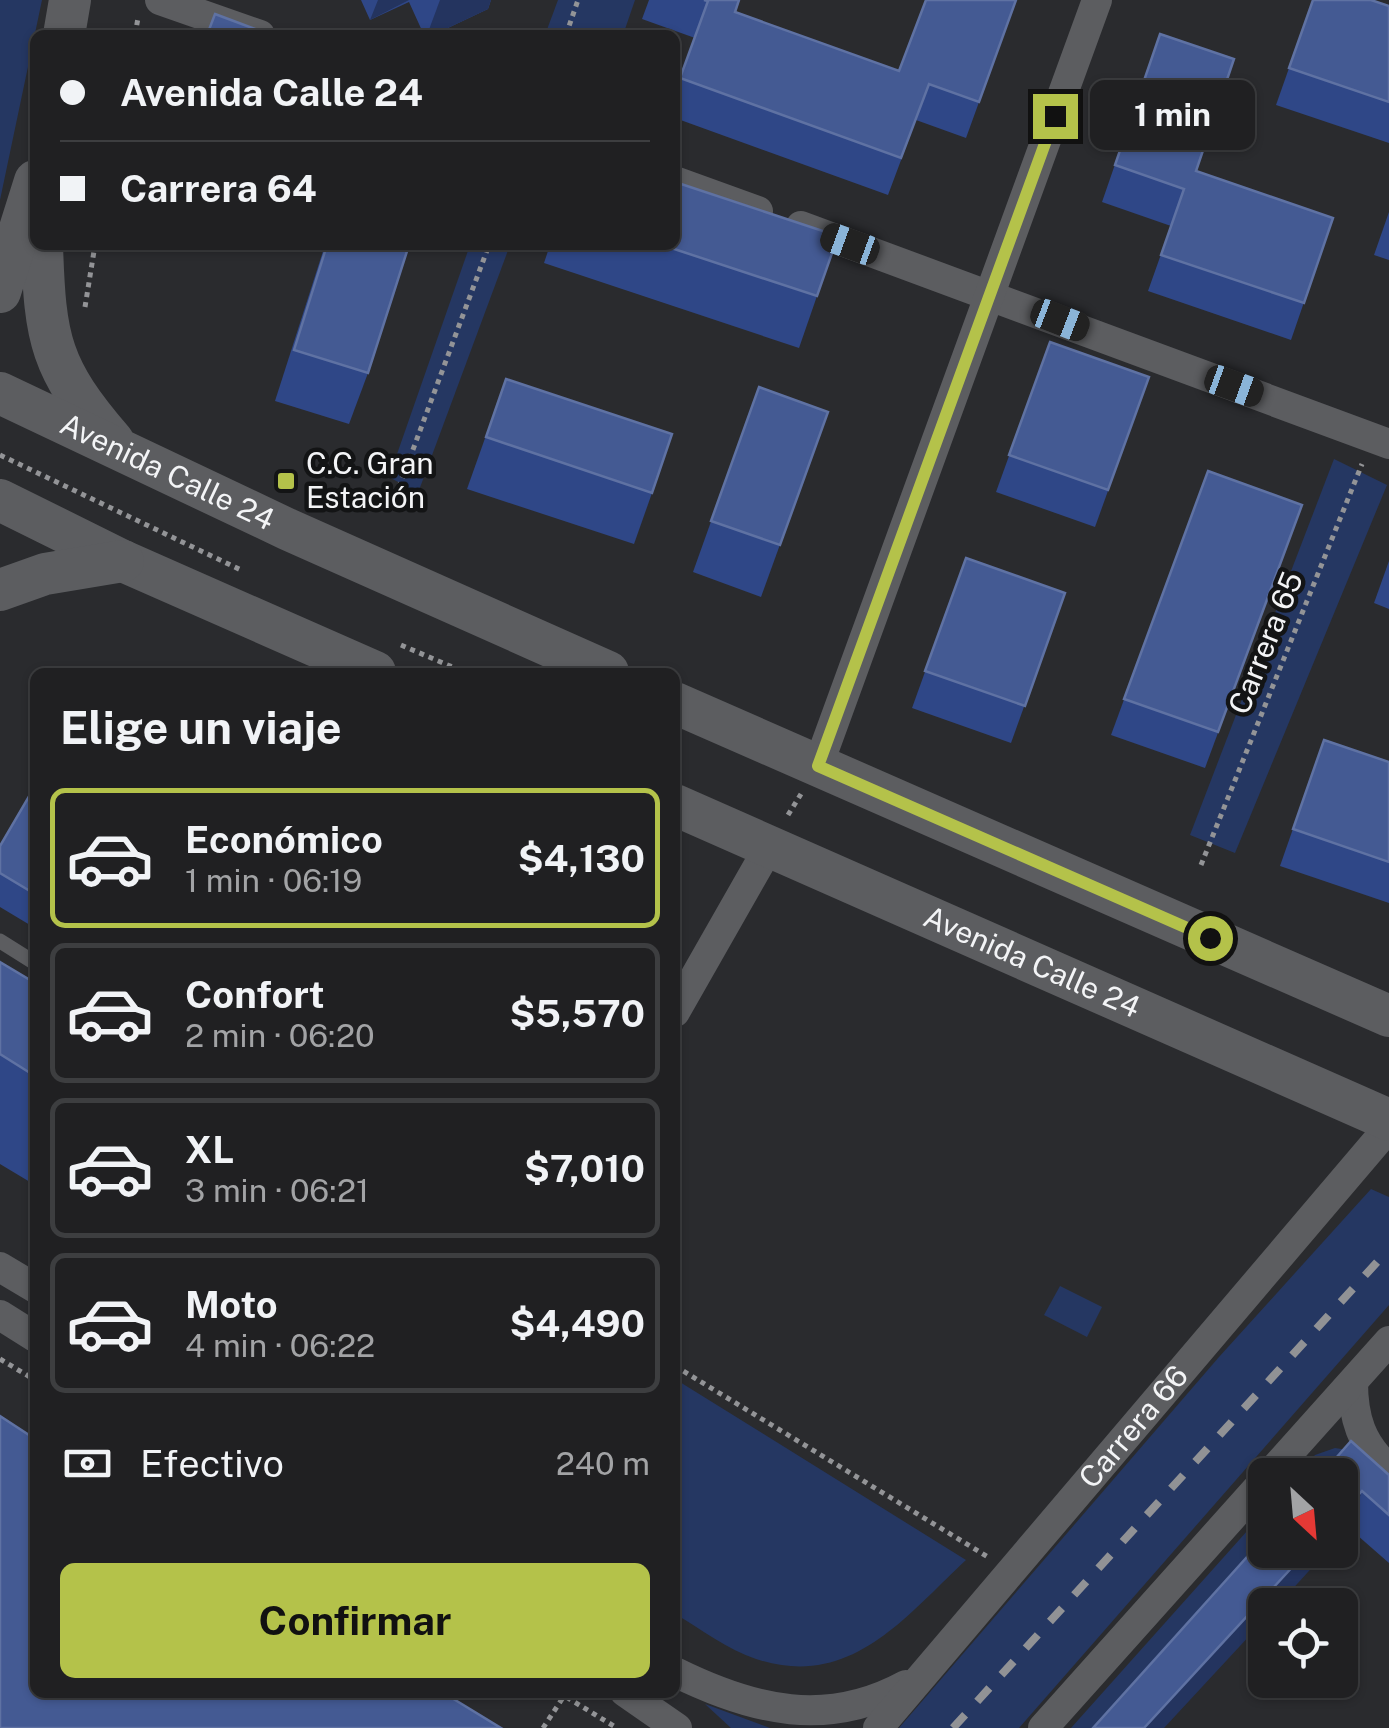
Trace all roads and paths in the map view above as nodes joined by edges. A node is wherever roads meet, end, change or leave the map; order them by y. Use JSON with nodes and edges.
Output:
{"nodes":[{"id":1,"x":70,"y":0,"type":"edge"},
{"id":2,"x":160,"y":0,"type":"edge"},
{"id":3,"x":578,"y":0,"type":"edge"},
{"id":4,"x":1097,"y":0,"type":"edge"},
{"id":5,"x":65,"y":30,"type":"edge"},
{"id":6,"x":246,"y":30,"type":"edge"},
{"id":7,"x":568,"y":30,"type":"edge"},
{"id":8,"x":680,"y":183,"type":"edge"},
{"id":9,"x":30,"y":197,"type":"edge"},
{"id":10,"x":42,"y":250,"type":"edge"},
{"id":11,"x":94,"y":250,"type":"edge"},
{"id":12,"x":488,"y":250,"type":"edge"},
{"id":13,"x":0,"y":292,"type":"edge"},
{"id":14,"x":990,"y":294,"type":"junction"},
{"id":15,"x":84,"y":311,"type":"dead end"},
{"id":16,"x":0,"y":393,"type":"edge"},
{"id":17,"x":1381,"y":441,"type":"edge"},
{"id":18,"x":120,"y":449,"type":"junction"},
{"id":19,"x":0,"y":455,"type":"edge"},
{"id":20,"x":0,"y":500,"type":"edge"},
{"id":21,"x":392,"y":506,"type":"dead end"},
{"id":22,"x":123,"y":561,"type":"junction"},
{"id":23,"x":251,"y":575,"type":"dead end"},
{"id":24,"x":0,"y":590,"type":"edge"},
{"id":25,"x":384,"y":657,"type":"edge"},
{"id":26,"x":443,"y":668,"type":"edge"},
{"id":27,"x":599,"y":668,"type":"edge"},
{"id":28,"x":680,"y":704,"type":"edge"},
{"id":29,"x":818,"y":766,"type":"junction"},
{"id":30,"x":680,"y":807,"type":"edge"},
{"id":31,"x":769,"y":847,"type":"junction"},
{"id":32,"x":1201,"y":865,"type":"dead end"},
{"id":33,"x":0,"y":941,"type":"edge"},
{"id":34,"x":30,"y":960,"type":"edge"},
{"id":35,"x":680,"y":1003,"type":"edge"},
{"id":36,"x":1389,"y":1016,"type":"edge"},
{"id":37,"x":1389,"y":1124,"type":"edge"},
{"id":38,"x":0,"y":1267,"type":"edge"},
{"id":39,"x":30,"y":1285,"type":"edge"},
{"id":40,"x":0,"y":1315,"type":"edge"},
{"id":41,"x":30,"y":1333,"type":"edge"},
{"id":42,"x":1389,"y":1340,"type":"edge"},
{"id":43,"x":0,"y":1359,"type":"edge"},
{"id":44,"x":680,"y":1369,"type":"edge"},
{"id":45,"x":30,"y":1377,"type":"edge"},
{"id":46,"x":1352,"y":1382,"type":"junction"},
{"id":47,"x":1284,"y":1458,"type":"edge"},
{"id":48,"x":1389,"y":1468,"type":"edge"},
{"id":49,"x":1248,"y":1498,"type":"edge"},
{"id":50,"x":1012,"y":1571,"type":"junction"},
{"id":51,"x":926,"y":1672,"type":"junction"},
{"id":52,"x":680,"y":1675,"type":"edge"},
{"id":53,"x":559,"y":1698,"type":"edge"},
{"id":54,"x":568,"y":1698,"type":"edge"},
{"id":55,"x":634,"y":1698,"type":"edge"},
{"id":56,"x":543,"y":1728,"type":"edge"},
{"id":57,"x":617,"y":1728,"type":"edge"},
{"id":58,"x":677,"y":1728,"type":"edge"},
{"id":59,"x":878,"y":1728,"type":"edge"},
{"id":60,"x":1043,"y":1728,"type":"edge"}],
"edges":[{"from":1,"to":5,"type":"main road"},
{"from":2,"to":6,"type":"street"},
{"from":3,"to":7,"type":"path"},
{"from":4,"to":14,"type":"street"},
{"from":8,"to":14,"type":"street"},
{"from":9,"to":13,"type":"main road"},
{"from":10,"to":18,"type":"main road"},
{"from":11,"to":15,"type":"path"},
{"from":12,"to":21,"type":"path"},
{"from":14,"to":17,"type":"street"},
{"from":14,"to":29,"type":"street"},
{"from":16,"to":18,"type":"main road","name":"Avenida Calle 24"},
{"from":17,"to":32,"type":"path","name":"Carrera 65"},
{"from":18,"to":27,"type":"main road","name":"Avenida Calle 24"},
{"from":19,"to":23,"type":"path"},
{"from":20,"to":22,"type":"main road"},
{"from":22,"to":24,"type":"main road"},
{"from":22,"to":25,"type":"main road"},
{"from":25,"to":26,"type":"path"},
{"from":28,"to":29,"type":"main road"},
{"from":29,"to":31,"type":"path"},
{"from":29,"to":36,"type":"main road"},
{"from":30,"to":31,"type":"main road","name":"Avenida Calle 24"},
{"from":31,"to":35,"type":"street"},
{"from":31,"to":37,"type":"main road","name":"Avenida Calle 24"},
{"from":33,"to":34,"type":"lane"},
{"from":37,"to":50,"type":"street","name":"Carrera 66"},
{"from":38,"to":39,"type":"street"},
{"from":40,"to":41,"type":"street"},
{"from":42,"to":46,"type":"street"},
{"from":43,"to":45,"type":"path"},
{"from":44,"to":50,"type":"path"},
{"from":46,"to":47,"type":"street"},
{"from":46,"to":48,"type":"street"},
{"from":49,"to":60,"type":"street"},
{"from":50,"to":51,"type":"street","name":"Carrera 66"},
{"from":51,"to":52,"type":"street"},
{"from":51,"to":59,"type":"street","name":"Carrera 66"},
{"from":53,"to":56,"type":"path"},
{"from":54,"to":57,"type":"path"},
{"from":55,"to":58,"type":"street"}]}
